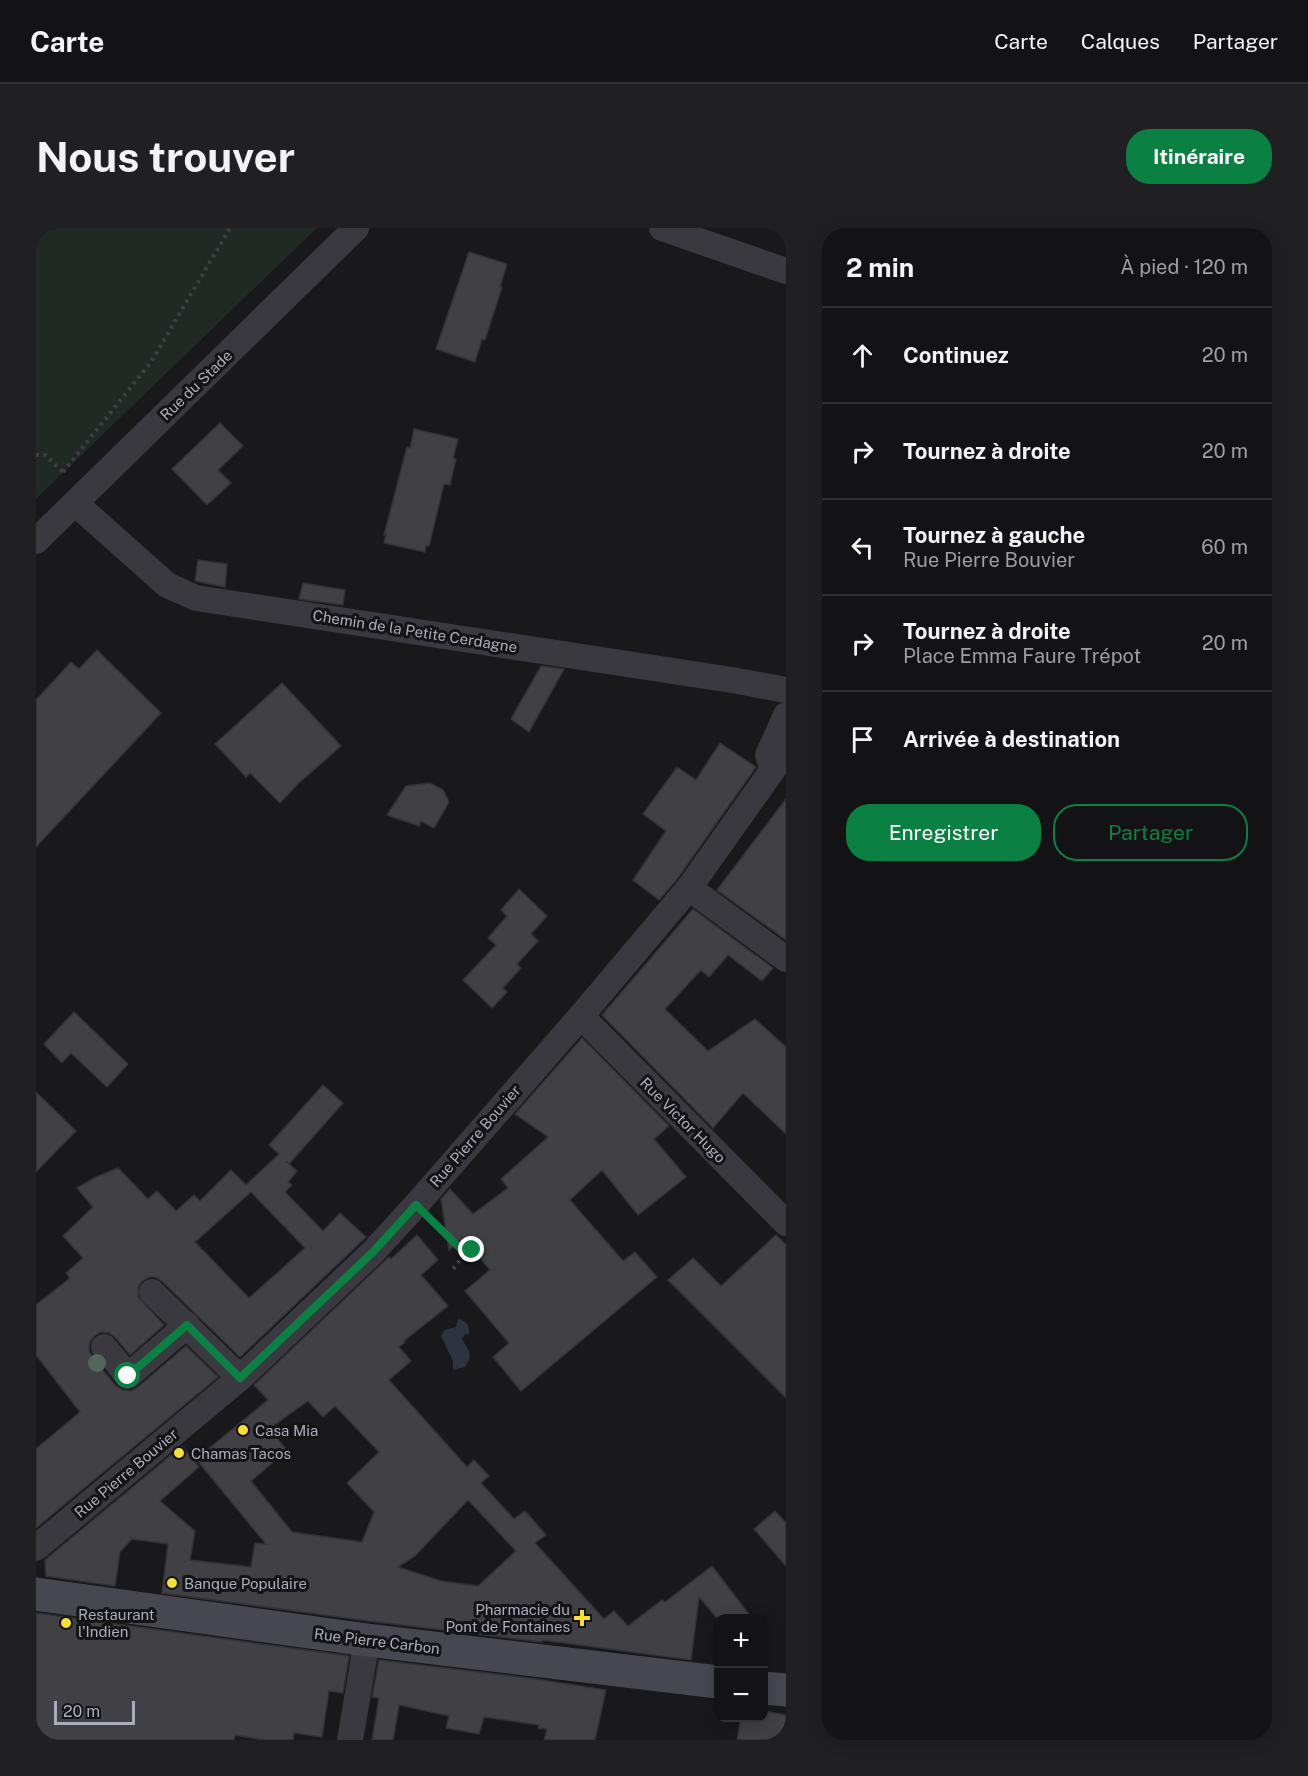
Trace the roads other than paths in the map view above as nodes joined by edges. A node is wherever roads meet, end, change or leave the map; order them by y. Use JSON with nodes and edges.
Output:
{"nodes":[{"id":1,"x":356,"y":228,"type":"edge"},
{"id":2,"x":662,"y":228,"type":"edge"},
{"id":3,"x":786,"y":271,"type":"edge"},
{"id":4,"x":75,"y":503,"type":"junction"},
{"id":5,"x":36,"y":541,"type":"edge"},
{"id":6,"x":786,"y":690,"type":"edge"},
{"id":7,"x":786,"y":715,"type":"edge"},
{"id":8,"x":779,"y":760,"type":"edge"},
{"id":9,"x":689,"y":888,"type":"junction"},
{"id":10,"x":786,"y":959,"type":"edge"},
{"id":11,"x":581,"y":1016,"type":"junction"},
{"id":12,"x":786,"y":1223,"type":"edge"},
{"id":13,"x":152,"y":1292,"type":"dead end"},
{"id":14,"x":187,"y":1325,"type":"junction"},
{"id":15,"x":104,"y":1347,"type":"dead end"},
{"id":16,"x":240,"y":1378,"type":"junction"},
{"id":17,"x":36,"y":1548,"type":"edge"},
{"id":18,"x":36,"y":1594,"type":"edge"},
{"id":19,"x":367,"y":1640,"type":"junction"},
{"id":20,"x":714,"y":1682,"type":"edge"},
{"id":21,"x":768,"y":1688,"type":"edge"},
{"id":22,"x":786,"y":1690,"type":"edge"},
{"id":23,"x":351,"y":1740,"type":"edge"}],
"edges":[{"from":1,"to":4,"type":"street","name":"Rue du Stade"},
{"from":2,"to":3,"type":"street"},
{"from":4,"to":5,"type":"street","name":"Rue du Stade"},
{"from":4,"to":6,"type":"street","name":"Chemin de la Petite Cerdagne"},
{"from":7,"to":8,"type":"street"},
{"from":8,"to":9,"type":"street","name":"Rue Pierre Bouvier"},
{"from":9,"to":10,"type":"street"},
{"from":9,"to":11,"type":"street","name":"Rue Pierre Bouvier"},
{"from":11,"to":12,"type":"street","name":"Rue Victor Hugo"},
{"from":11,"to":16,"type":"street","name":"Rue Pierre Bouvier"},
{"from":13,"to":14,"type":"street"},
{"from":14,"to":15,"type":"street"},
{"from":14,"to":16,"type":"street"},
{"from":16,"to":17,"type":"street","name":"Rue Pierre Bouvier"},
{"from":18,"to":19,"type":"street","name":"Rue Pierre Carbon"},
{"from":19,"to":20,"type":"street","name":"Rue Pierre Carbon"},
{"from":19,"to":23,"type":"street"},
{"from":21,"to":22,"type":"street"}]}
